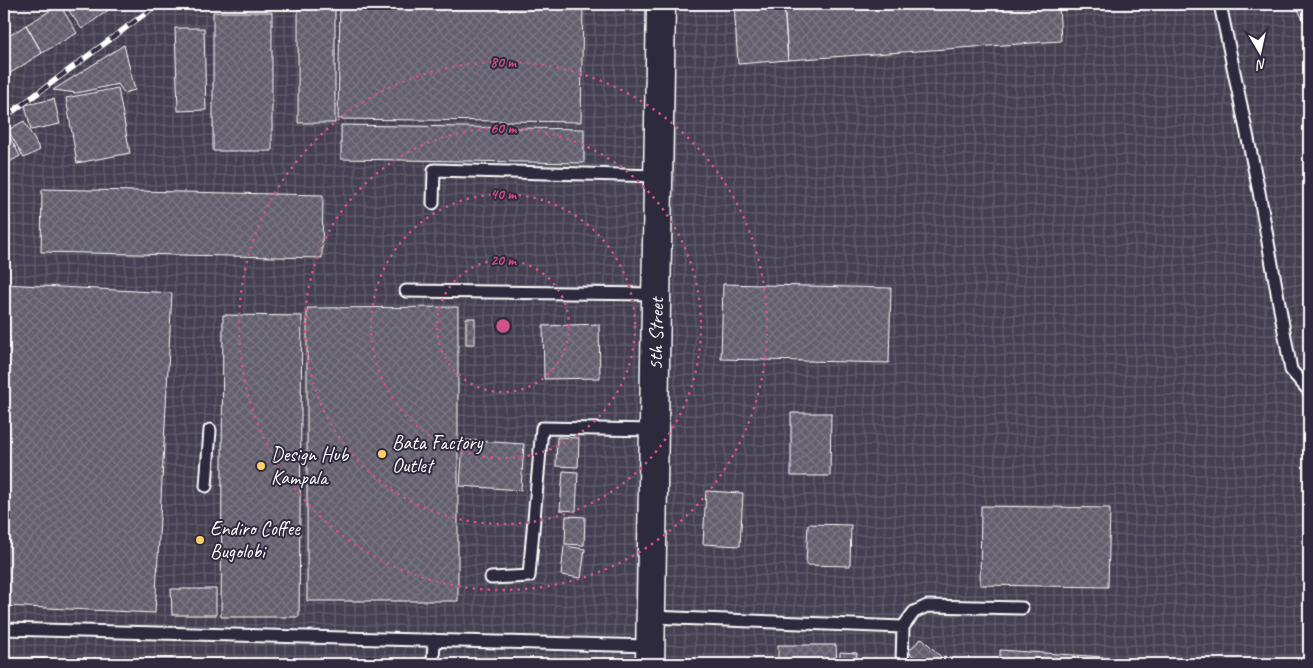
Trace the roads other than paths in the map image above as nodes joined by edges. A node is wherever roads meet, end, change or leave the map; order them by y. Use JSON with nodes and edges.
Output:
{"nodes":[{"id":1,"x":661,"y":4,"type":"edge"},
{"id":2,"x":1220,"y":4,"type":"edge"},
{"id":3,"x":658,"y":176,"type":"junction"},
{"id":4,"x":433,"y":203,"type":"dead end"},
{"id":5,"x":406,"y":291,"type":"dead end"},
{"id":6,"x":656,"y":294,"type":"junction"},
{"id":7,"x":1309,"y":392,"type":"edge"},
{"id":8,"x":210,"y":430,"type":"dead end"},
{"id":9,"x":654,"y":430,"type":"junction"},
{"id":10,"x":206,"y":486,"type":"dead end"},
{"id":11,"x":491,"y":578,"type":"dead end"},
{"id":12,"x":1022,"y":608,"type":"dead end"},
{"id":13,"x":651,"y":617,"type":"junction"},
{"id":14,"x":904,"y":627,"type":"junction"},
{"id":15,"x":4,"y":629,"type":"edge"},
{"id":16,"x":434,"y":640,"type":"junction"},
{"id":17,"x":650,"y":655,"type":"edge"},
{"id":18,"x":434,"y":664,"type":"edge"},
{"id":19,"x":902,"y":664,"type":"edge"}],
"edges":[{"from":1,"to":3,"type":"street","name":"5th Street"},
{"from":2,"to":7,"type":"lane"},
{"from":3,"to":4,"type":"lane"},
{"from":3,"to":6,"type":"street","name":"5th Street"},
{"from":5,"to":6,"type":"lane"},
{"from":6,"to":9,"type":"street","name":"5th Street"},
{"from":8,"to":10,"type":"lane"},
{"from":9,"to":11,"type":"lane"},
{"from":9,"to":13,"type":"street","name":"5th Street"},
{"from":12,"to":14,"type":"lane"},
{"from":13,"to":14,"type":"lane"},
{"from":13,"to":17,"type":"street","name":"5th Street"},
{"from":14,"to":19,"type":"lane"},
{"from":15,"to":16,"type":"lane"},
{"from":16,"to":17,"type":"lane"},
{"from":16,"to":18,"type":"lane"}]}
